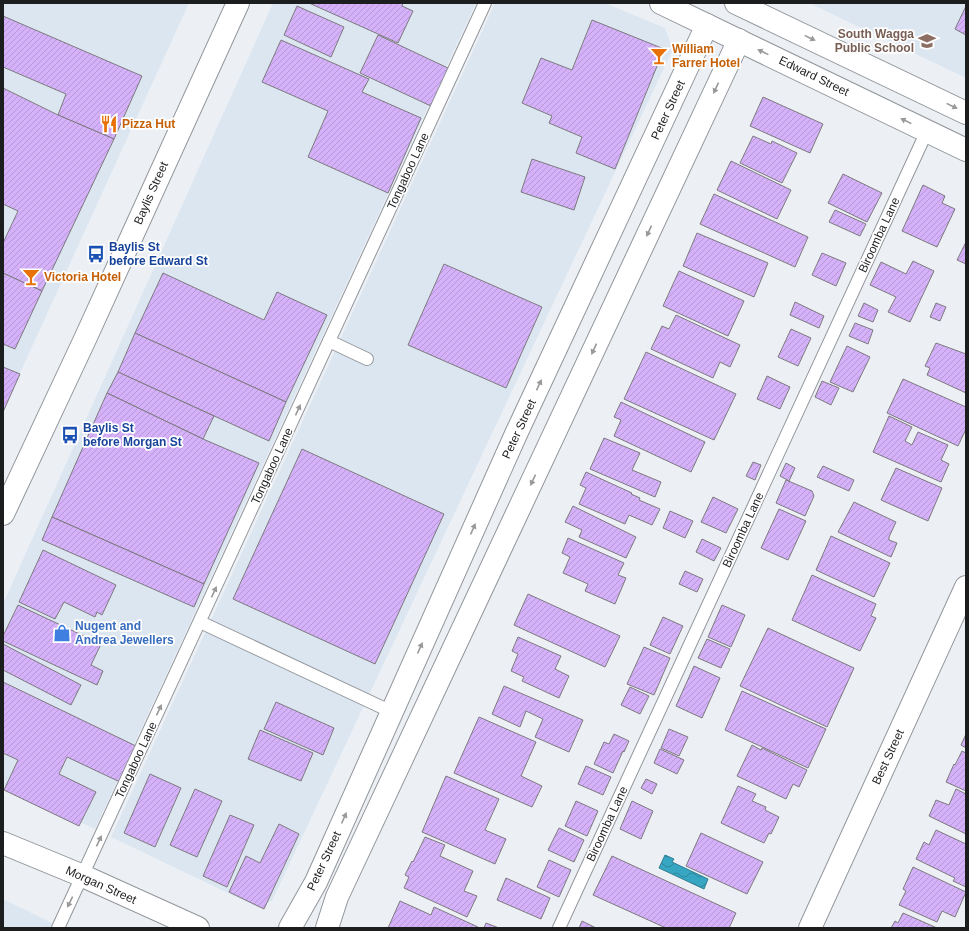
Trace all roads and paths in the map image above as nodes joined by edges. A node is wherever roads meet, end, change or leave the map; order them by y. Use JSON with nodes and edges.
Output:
{"nodes":[{"id":1,"x":238,"y":3,"type":"edge"},
{"id":2,"x":485,"y":3,"type":"edge"},
{"id":3,"x":661,"y":3,"type":"edge"},
{"id":4,"x":736,"y":3,"type":"edge"},
{"id":5,"x":707,"y":26,"type":"junction"},
{"id":6,"x":739,"y":40,"type":"junction"},
{"id":7,"x":966,"y":113,"type":"edge"},
{"id":8,"x":927,"y":131,"type":"junction"},
{"id":9,"x":966,"y":150,"type":"edge"},
{"id":10,"x":629,"y":194,"type":"junction"},
{"id":11,"x":660,"y":208,"type":"junction"},
{"id":12,"x":575,"y":308,"type":"junction"},
{"id":13,"x":606,"y":323,"type":"junction"},
{"id":14,"x":329,"y":341,"type":"junction"},
{"id":15,"x":368,"y":359,"type":"dead end"},
{"id":16,"x":516,"y":434,"type":"junction"},
{"id":17,"x":547,"y":450,"type":"junction"},
{"id":18,"x":3,"y":514,"type":"edge"},
{"id":19,"x":464,"y":550,"type":"junction"},
{"id":20,"x":494,"y":562,"type":"junction"},
{"id":21,"x":966,"y":587,"type":"edge"},
{"id":22,"x":200,"y":622,"type":"junction"},
{"id":23,"x":407,"y":678,"type":"junction"},
{"id":24,"x":434,"y":690,"type":"junction"},
{"id":25,"x":392,"y":712,"type":"junction"},
{"id":26,"x":355,"y":793,"type":"junction"},
{"id":27,"x":381,"y":804,"type":"junction"},
{"id":28,"x":3,"y":843,"type":"edge"},
{"id":29,"x":83,"y":876,"type":"junction"},
{"id":30,"x":58,"y":928,"type":"edge"},
{"id":31,"x":198,"y":928,"type":"edge"},
{"id":32,"x":290,"y":928,"type":"edge"},
{"id":33,"x":327,"y":928,"type":"edge"},
{"id":34,"x":559,"y":928,"type":"edge"},
{"id":35,"x":810,"y":928,"type":"edge"}],
"edges":[{"from":1,"to":18,"type":"main road","name":"Baylis Street"},
{"from":2,"to":14,"type":"lane","name":"Tongaboo Lane"},
{"from":3,"to":5,"type":"main road","name":"Edward Street"},
{"from":4,"to":7,"type":"main road","one_way":true},
{"from":5,"to":6,"type":"main road","name":"Edward Street"},
{"from":5,"to":10,"type":"main road","name":"Peter Street"},
{"from":8,"to":6,"type":"main road","name":"Edward Street","one_way":true},
{"from":6,"to":11,"type":"main road","one_way":true},
{"from":8,"to":9,"type":"main road","name":"Edward Street"},
{"from":8,"to":34,"type":"lane","name":"Biroomba Lane"},
{"from":10,"to":11,"type":"main road"},
{"from":10,"to":12,"type":"main road","name":"Peter Street"},
{"from":11,"to":13,"type":"main road","one_way":true},
{"from":12,"to":13,"type":"main road"},
{"from":16,"to":12,"type":"main road","name":"Peter Street","one_way":true},
{"from":13,"to":17,"type":"main road","one_way":true},
{"from":14,"to":15,"type":"lane"},
{"from":22,"to":14,"type":"lane","name":"Tongaboo Lane","one_way":true},
{"from":16,"to":17,"type":"main road"},
{"from":19,"to":16,"type":"main road","name":"Peter Street","one_way":true},
{"from":17,"to":20,"type":"main road","one_way":true},
{"from":19,"to":20,"type":"main road"},
{"from":23,"to":19,"type":"main road","name":"Peter Street","one_way":true},
{"from":20,"to":24,"type":"main road"},
{"from":21,"to":35,"type":"main road","name":"Best Street"},
{"from":22,"to":25,"type":"lane"},
{"from":29,"to":22,"type":"lane","name":"Tongaboo Lane","one_way":true},
{"from":23,"to":24,"type":"main road"},
{"from":23,"to":25,"type":"main road","name":"Peter Street"},
{"from":24,"to":27,"type":"main road"},
{"from":25,"to":26,"type":"main road","name":"Peter Street"},
{"from":26,"to":27,"type":"main road"},
{"from":32,"to":26,"type":"main road","name":"Peter Street","one_way":true},
{"from":27,"to":33,"type":"main road"},
{"from":28,"to":29,"type":"main road","name":"Morgan Street"},
{"from":29,"to":30,"type":"lane","name":"Tongaboo Lane","one_way":true},
{"from":29,"to":31,"type":"main road","name":"Morgan Street"}]}
